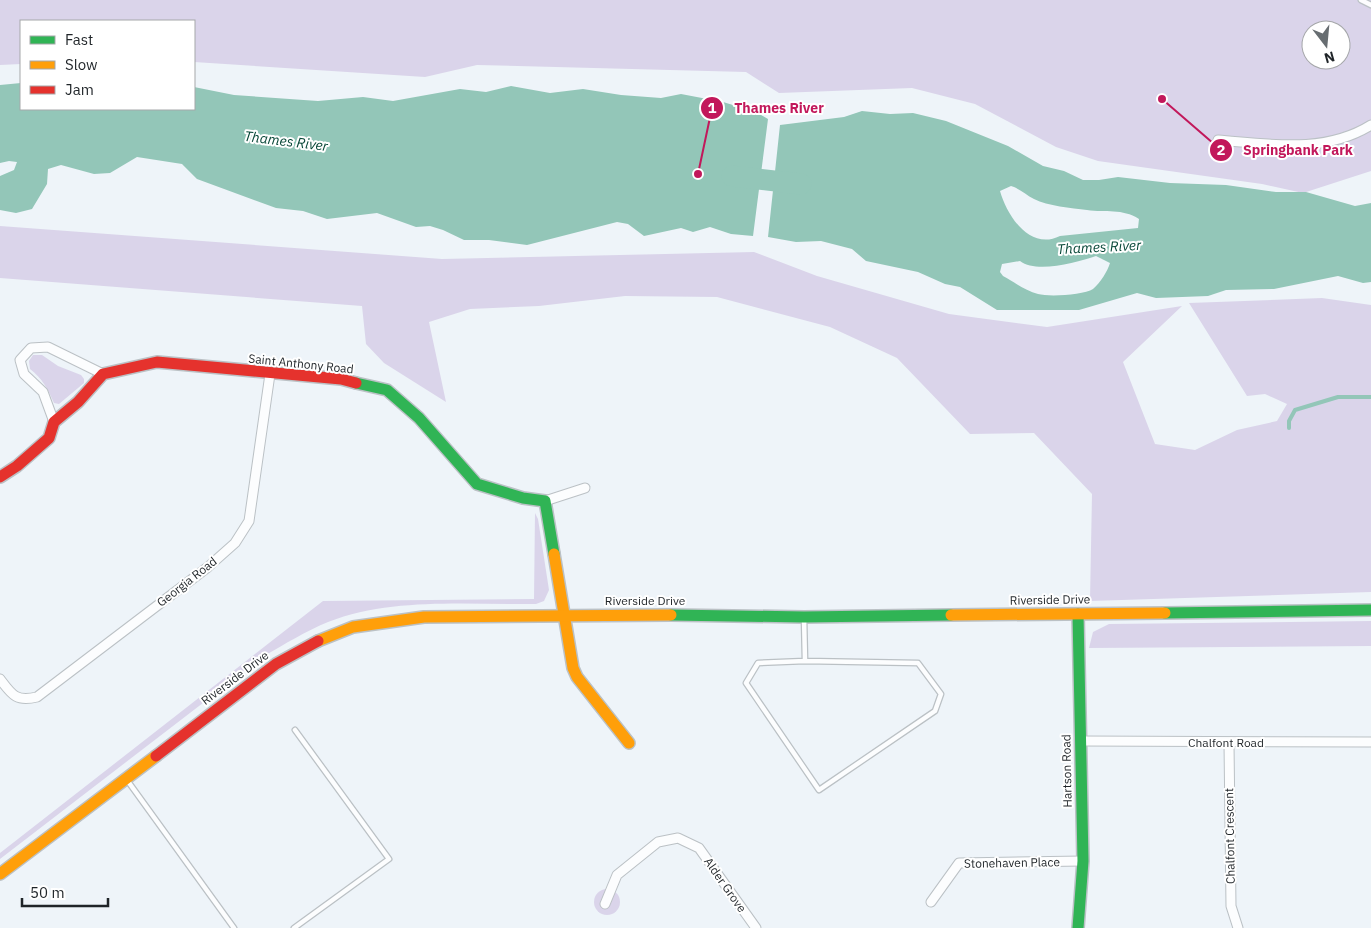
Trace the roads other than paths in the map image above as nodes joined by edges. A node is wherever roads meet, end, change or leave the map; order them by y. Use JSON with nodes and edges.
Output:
{"nodes":[{"id":1,"x":1361,"y":0,"type":"edge"},
{"id":2,"x":1371,"y":5,"type":"edge"},
{"id":3,"x":1371,"y":125,"type":"edge"},
{"id":4,"x":1218,"y":140,"type":"dead end"},
{"id":5,"x":103,"y":374,"type":"junction"},
{"id":6,"x":270,"y":374,"type":"junction"},
{"id":7,"x":54,"y":422,"type":"junction"},
{"id":8,"x":0,"y":477,"type":"edge"},
{"id":9,"x":585,"y":488,"type":"dead end"},
{"id":10,"x":545,"y":501,"type":"junction"},
{"id":11,"x":1371,"y":610,"type":"edge"},
{"id":12,"x":1078,"y":614,"type":"junction"},
{"id":13,"x":563,"y":615,"type":"junction"},
{"id":14,"x":804,"y":617,"type":"junction"},
{"id":15,"x":805,"y":661,"type":"junction"},
{"id":16,"x":0,"y":679,"type":"edge"},
{"id":17,"x":294,"y":730,"type":"dead end"},
{"id":18,"x":1081,"y":741,"type":"junction"},
{"id":19,"x":1371,"y":742,"type":"edge"},
{"id":20,"x":628,"y":743,"type":"dead end"},
{"id":21,"x":1229,"y":743,"type":"junction"},
{"id":22,"x":126,"y":778,"type":"junction"},
{"id":23,"x":1083,"y":861,"type":"junction"},
{"id":24,"x":0,"y":874,"type":"edge"},
{"id":25,"x":931,"y":902,"type":"dead end"},
{"id":26,"x":606,"y":904,"type":"dead end"},
{"id":27,"x":234,"y":928,"type":"edge"},
{"id":28,"x":294,"y":928,"type":"edge"},
{"id":29,"x":756,"y":928,"type":"edge"},
{"id":30,"x":1078,"y":928,"type":"edge"},
{"id":31,"x":1238,"y":928,"type":"edge"}],
"edges":[{"from":1,"to":2,"type":"lane"},
{"from":3,"to":4,"type":"street"},
{"from":5,"to":6,"type":"main road","name":"Saint Anthony Road"},
{"from":5,"to":7,"type":"main road"},
{"from":5,"to":7,"type":"street"},
{"from":6,"to":10,"type":"main road","name":"Saint Anthony Road"},
{"from":6,"to":16,"type":"street","name":"Georgia Road"},
{"from":7,"to":8,"type":"main road"},
{"from":9,"to":10,"type":"street","name":"Saint Anthony Road"},
{"from":10,"to":13,"type":"main road"},
{"from":11,"to":12,"type":"main road","name":"Riverside Drive"},
{"from":12,"to":14,"type":"main road","name":"Riverside Drive"},
{"from":12,"to":18,"type":"main road","name":"Hartson Road"},
{"from":13,"to":14,"type":"main road","name":"Riverside Drive"},
{"from":13,"to":20,"type":"main road"},
{"from":13,"to":22,"type":"main road","name":"Riverside Drive"},
{"from":14,"to":15,"type":"lane"},
{"from":15,"to":15,"type":"lane"},
{"from":17,"to":28,"type":"lane"},
{"from":18,"to":21,"type":"street","name":"Chalfont Road"},
{"from":18,"to":23,"type":"main road","name":"Hartson Road"},
{"from":19,"to":21,"type":"street","name":"Chalfont Road"},
{"from":21,"to":31,"type":"street","name":"Chalfont Crescent"},
{"from":22,"to":24,"type":"main road","name":"Riverside Drive"},
{"from":22,"to":27,"type":"lane"},
{"from":23,"to":25,"type":"street","name":"Stonehaven Place"},
{"from":23,"to":30,"type":"main road","name":"Hartson Road"},
{"from":26,"to":29,"type":"street","name":"Alder Grove"}]}
